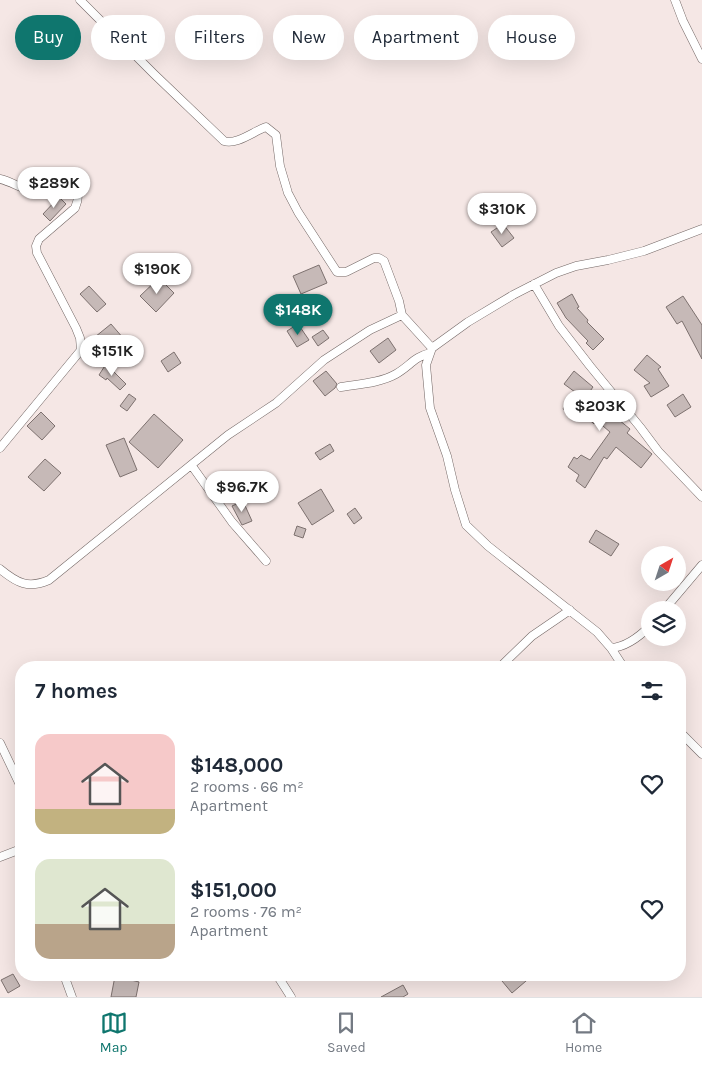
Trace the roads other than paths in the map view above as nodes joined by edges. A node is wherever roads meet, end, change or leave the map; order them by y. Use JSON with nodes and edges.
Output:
{"nodes":[{"id":1,"x":80,"y":0,"type":"edge"},
{"id":2,"x":676,"y":0,"type":"edge"},
{"id":3,"x":702,"y":59,"type":"edge"},
{"id":4,"x":0,"y":179,"type":"edge"},
{"id":5,"x":702,"y":229,"type":"edge"},
{"id":6,"x":534,"y":284,"type":"junction"},
{"id":7,"x":402,"y":315,"type":"junction"},
{"id":8,"x":431,"y":351,"type":"junction"},
{"id":9,"x":341,"y":388,"type":"dead end"},
{"id":10,"x":0,"y":448,"type":"edge"},
{"id":11,"x":192,"y":466,"type":"junction"},
{"id":12,"x":702,"y":497,"type":"edge"},
{"id":13,"x":266,"y":561,"type":"dead end"},
{"id":14,"x":702,"y":565,"type":"edge"},
{"id":15,"x":0,"y":569,"type":"edge"},
{"id":16,"x":672,"y":601,"type":"edge"},
{"id":17,"x":570,"y":610,"type":"junction"},
{"id":18,"x":641,"y":633,"type":"edge"},
{"id":19,"x":611,"y":648,"type":"junction"},
{"id":20,"x":506,"y":661,"type":"edge"},
{"id":21,"x":619,"y":661,"type":"edge"},
{"id":22,"x":686,"y":738,"type":"edge"},
{"id":23,"x":0,"y":743,"type":"edge"},
{"id":24,"x":702,"y":754,"type":"edge"},
{"id":25,"x":15,"y":774,"type":"edge"},
{"id":26,"x":15,"y":851,"type":"edge"},
{"id":27,"x":0,"y":856,"type":"edge"},
{"id":28,"x":66,"y":981,"type":"edge"},
{"id":29,"x":281,"y":981,"type":"edge"},
{"id":30,"x":72,"y":997,"type":"edge"},
{"id":31,"x":291,"y":997,"type":"edge"}],
"edges":[{"from":1,"to":7,"type":"street"},
{"from":2,"to":3,"type":"street"},
{"from":4,"to":10,"type":"street"},
{"from":5,"to":6,"type":"street"},
{"from":6,"to":8,"type":"street"},
{"from":6,"to":12,"type":"street"},
{"from":7,"to":8,"type":"street"},
{"from":7,"to":11,"type":"street"},
{"from":8,"to":9,"type":"street"},
{"from":8,"to":17,"type":"street"},
{"from":11,"to":13,"type":"street"},
{"from":11,"to":15,"type":"street"},
{"from":14,"to":16,"type":"street"},
{"from":17,"to":19,"type":"street"},
{"from":17,"to":20,"type":"street"},
{"from":18,"to":19,"type":"street"},
{"from":19,"to":21,"type":"street"},
{"from":22,"to":24,"type":"street"},
{"from":23,"to":25,"type":"street"},
{"from":26,"to":27,"type":"street"},
{"from":28,"to":30,"type":"street"},
{"from":29,"to":31,"type":"street"}]}
